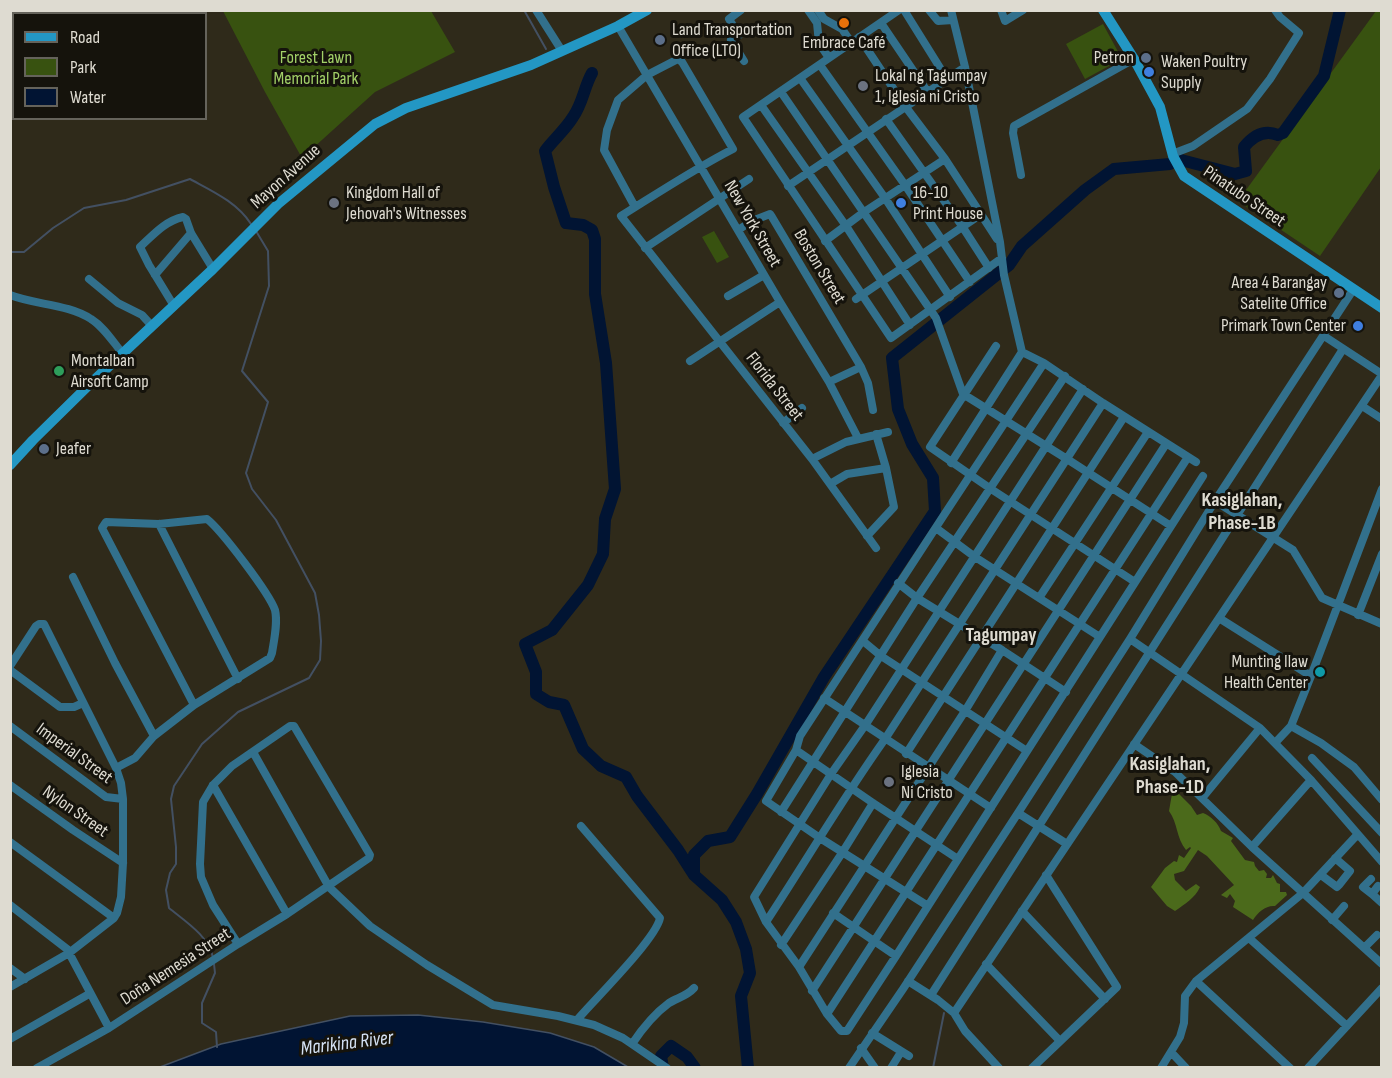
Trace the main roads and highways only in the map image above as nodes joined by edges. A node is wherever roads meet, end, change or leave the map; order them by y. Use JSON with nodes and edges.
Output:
{"nodes":[{"id":1,"x":647,"y":10,"type":"edge"},
{"id":2,"x":1103,"y":10,"type":"edge"},
{"id":3,"x":1382,"y":308,"type":"edge"},
{"id":4,"x":10,"y":465,"type":"edge"}],
"edges":[{"from":1,"to":4,"type":"main road","name":"Mayon Avenue"},
{"from":2,"to":3,"type":"main road","name":"Pinatubo Street"}]}
